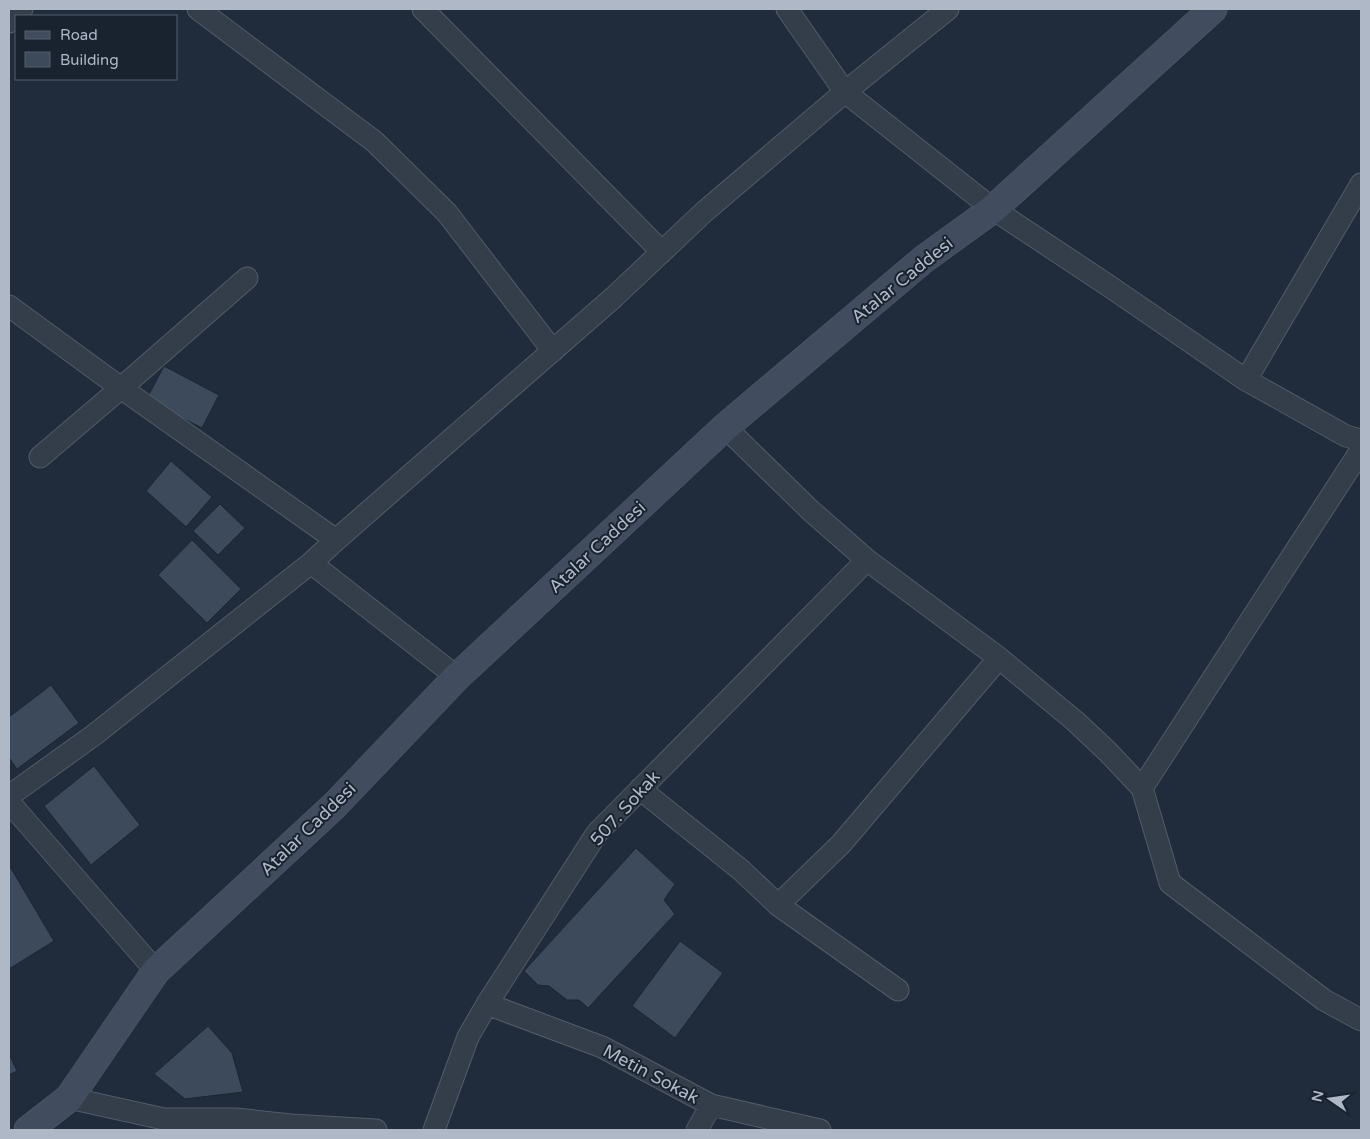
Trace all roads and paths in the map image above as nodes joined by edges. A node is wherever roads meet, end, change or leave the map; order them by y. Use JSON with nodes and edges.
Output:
{"nodes":[{"id":1,"x":198,"y":9,"type":"edge"},
{"id":2,"x":422,"y":9,"type":"edge"},
{"id":3,"x":786,"y":9,"type":"edge"},
{"id":4,"x":948,"y":9,"type":"edge"},
{"id":5,"x":1214,"y":9,"type":"edge"},
{"id":6,"x":844,"y":92,"type":"junction"},
{"id":7,"x":1361,"y":184,"type":"edge"},
{"id":8,"x":993,"y":209,"type":"junction"},
{"id":9,"x":662,"y":252,"type":"junction"},
{"id":10,"x":247,"y":278,"type":"dead end"},
{"id":11,"x":9,"y":306,"type":"edge"},
{"id":12,"x":553,"y":350,"type":"junction"},
{"id":13,"x":1246,"y":380,"type":"junction"},
{"id":14,"x":122,"y":388,"type":"junction"},
{"id":15,"x":726,"y":427,"type":"junction"},
{"id":16,"x":1361,"y":440,"type":"edge"},
{"id":17,"x":1361,"y":450,"type":"edge"},
{"id":18,"x":40,"y":457,"type":"dead end"},
{"id":19,"x":336,"y":540,"type":"junction"},
{"id":20,"x":868,"y":560,"type":"junction"},
{"id":21,"x":311,"y":563,"type":"junction"},
{"id":22,"x":999,"y":658,"type":"junction"},
{"id":23,"x":457,"y":677,"type":"junction"},
{"id":24,"x":1142,"y":788,"type":"junction"},
{"id":25,"x":640,"y":790,"type":"junction"},
{"id":26,"x":9,"y":796,"type":"edge"},
{"id":27,"x":9,"y":802,"type":"edge"},
{"id":28,"x":778,"y":905,"type":"junction"},
{"id":29,"x":156,"y":971,"type":"junction"},
{"id":30,"x":898,"y":990,"type":"dead end"},
{"id":31,"x":487,"y":1004,"type":"junction"},
{"id":32,"x":1361,"y":1020,"type":"edge"},
{"id":33,"x":69,"y":1098,"type":"junction"},
{"id":34,"x":711,"y":1105,"type":"junction"},
{"id":35,"x":28,"y":1130,"type":"edge"},
{"id":36,"x":376,"y":1130,"type":"edge"},
{"id":37,"x":434,"y":1130,"type":"edge"},
{"id":38,"x":697,"y":1130,"type":"edge"},
{"id":39,"x":820,"y":1130,"type":"edge"}],
"edges":[{"from":1,"to":12,"type":"street"},
{"from":2,"to":9,"type":"street"},
{"from":3,"to":6,"type":"street"},
{"from":4,"to":6,"type":"street"},
{"from":5,"to":8,"type":"street","name":"Atalar Caddesi"},
{"from":6,"to":8,"type":"street"},
{"from":6,"to":9,"type":"street"},
{"from":7,"to":13,"type":"street"},
{"from":8,"to":13,"type":"street"},
{"from":8,"to":15,"type":"street","name":"Atalar Caddesi"},
{"from":9,"to":12,"type":"street"},
{"from":10,"to":14,"type":"street"},
{"from":11,"to":14,"type":"street"},
{"from":12,"to":19,"type":"street"},
{"from":13,"to":16,"type":"street"},
{"from":14,"to":18,"type":"street"},
{"from":14,"to":19,"type":"street"},
{"from":15,"to":20,"type":"street"},
{"from":15,"to":23,"type":"street","name":"Atalar Caddesi"},
{"from":17,"to":24,"type":"street"},
{"from":19,"to":21,"type":"street"},
{"from":20,"to":22,"type":"street"},
{"from":20,"to":25,"type":"street","name":"507. Sokak"},
{"from":21,"to":23,"type":"street"},
{"from":21,"to":26,"type":"street"},
{"from":22,"to":24,"type":"street"},
{"from":22,"to":28,"type":"street"},
{"from":23,"to":29,"type":"street","name":"Atalar Caddesi"},
{"from":24,"to":32,"type":"street"},
{"from":25,"to":28,"type":"street"},
{"from":25,"to":31,"type":"street","name":"507. Sokak"},
{"from":27,"to":29,"type":"street"},
{"from":28,"to":30,"type":"street"},
{"from":29,"to":33,"type":"street","name":"Atalar Caddesi"},
{"from":31,"to":34,"type":"street","name":"Metin Sokak"},
{"from":31,"to":37,"type":"street","name":"507. Sokak"},
{"from":33,"to":35,"type":"street","name":"Atalar Caddesi"},
{"from":33,"to":36,"type":"street"},
{"from":34,"to":38,"type":"street"},
{"from":34,"to":39,"type":"street","name":"Metin Sokak"}]}
